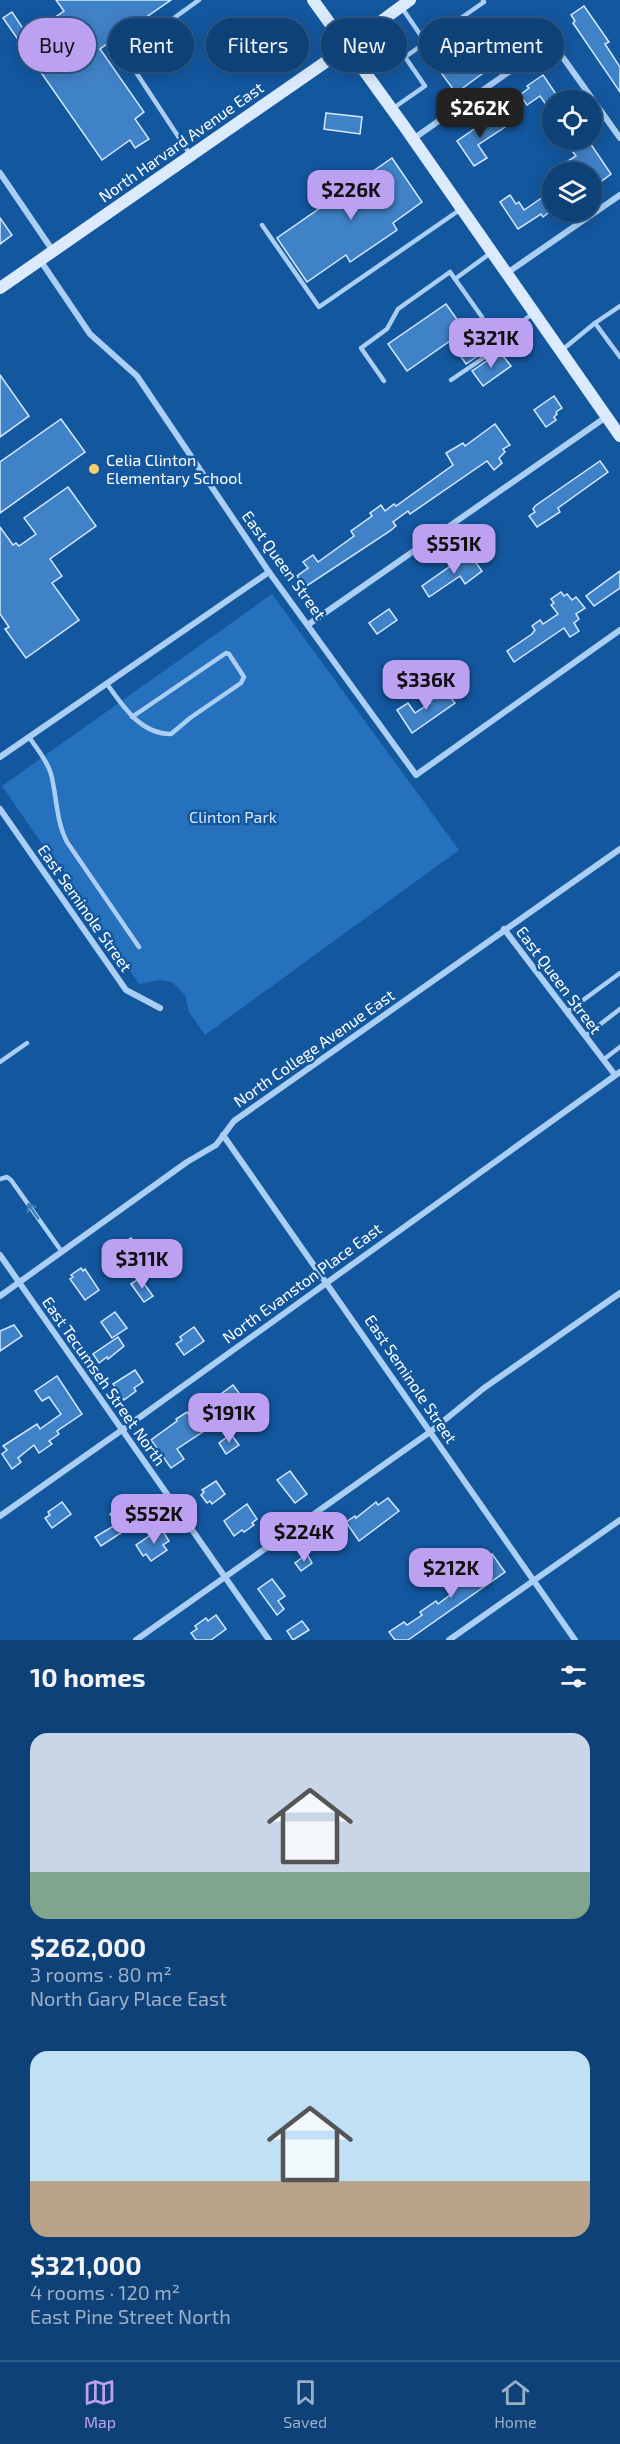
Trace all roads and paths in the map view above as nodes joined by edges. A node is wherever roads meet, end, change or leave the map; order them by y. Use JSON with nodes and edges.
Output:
{"nodes":[{"id":1,"x":199,"y":0,"type":"edge"},
{"id":2,"x":313,"y":0,"type":"edge"},
{"id":3,"x":483,"y":0,"type":"edge"},
{"id":4,"x":407,"y":2,"type":"edge"},
{"id":5,"x":327,"y":18,"type":"edge"},
{"id":6,"x":385,"y":18,"type":"edge"},
{"id":7,"x":461,"y":18,"type":"edge"},
{"id":8,"x":419,"y":28,"type":"edge"},
{"id":9,"x":419,"y":48,"type":"edge"},
{"id":10,"x":321,"y":64,"type":"edge"},
{"id":11,"x":366,"y":72,"type":"edge"},
{"id":12,"x":392,"y":109,"type":"junction"},
{"id":13,"x":620,"y":138,"type":"edge"},
{"id":14,"x":413,"y":139,"type":"junction"},
{"id":15,"x":191,"y":156,"type":"junction"},
{"id":16,"x":0,"y":173,"type":"edge"},
{"id":17,"x":620,"y":195,"type":"edge"},
{"id":18,"x":462,"y":208,"type":"junction"},
{"id":19,"x":262,"y":225,"type":"dead end"},
{"id":20,"x":53,"y":251,"type":"junction"},
{"id":21,"x":492,"y":252,"type":"junction"},
{"id":22,"x":40,"y":261,"type":"junction"},
{"id":23,"x":507,"y":273,"type":"junction"},
{"id":24,"x":455,"y":279,"type":"junction"},
{"id":25,"x":0,"y":288,"type":"edge"},
{"id":26,"x":620,"y":306,"type":"edge"},
{"id":27,"x":534,"y":313,"type":"junction"},
{"id":28,"x":482,"y":317,"type":"dead end"},
{"id":29,"x":596,"y":323,"type":"junction"},
{"id":30,"x":561,"y":351,"type":"junction"},
{"id":31,"x":620,"y":357,"type":"edge"},
{"id":32,"x":451,"y":380,"type":"dead end"},
{"id":33,"x":384,"y":381,"type":"dead end"},
{"id":34,"x":606,"y":417,"type":"junction"},
{"id":35,"x":620,"y":436,"type":"edge"},
{"id":36,"x":269,"y":572,"type":"junction"},
{"id":37,"x":309,"y":624,"type":"junction"},
{"id":38,"x":620,"y":630,"type":"edge"},
{"id":39,"x":107,"y":684,"type":"junction"},
{"id":40,"x":132,"y":717,"type":"junction"},
{"id":41,"x":29,"y":737,"type":"junction"},
{"id":42,"x":0,"y":757,"type":"edge"},
{"id":43,"x":0,"y":809,"type":"edge"},
{"id":44,"x":620,"y":849,"type":"edge"},
{"id":45,"x":504,"y":929,"type":"junction"},
{"id":46,"x":139,"y":947,"type":"dead end"},
{"id":47,"x":620,"y":973,"type":"edge"},
{"id":48,"x":160,"y":1008,"type":"dead end"},
{"id":49,"x":620,"y":1009,"type":"edge"},
{"id":50,"x":567,"y":1012,"type":"junction"},
{"id":51,"x":585,"y":1036,"type":"junction"},
{"id":52,"x":27,"y":1043,"type":"dead end"},
{"id":53,"x":620,"y":1047,"type":"edge"},
{"id":54,"x":603,"y":1060,"type":"junction"},
{"id":55,"x":0,"y":1062,"type":"edge"},
{"id":56,"x":617,"y":1073,"type":"edge"},
{"id":57,"x":223,"y":1135,"type":"junction"},
{"id":58,"x":0,"y":1179,"type":"edge"},
{"id":59,"x":62,"y":1252,"type":"junction"},
{"id":60,"x":0,"y":1255,"type":"edge"},
{"id":61,"x":327,"y":1281,"type":"junction"},
{"id":62,"x":19,"y":1283,"type":"junction"},
{"id":63,"x":620,"y":1293,"type":"edge"},
{"id":64,"x":0,"y":1296,"type":"edge"},
{"id":65,"x":122,"y":1430,"type":"junction"},
{"id":66,"x":430,"y":1432,"type":"junction"},
{"id":67,"x":0,"y":1516,"type":"edge"},
{"id":68,"x":620,"y":1520,"type":"edge"},
{"id":69,"x":225,"y":1578,"type":"junction"},
{"id":70,"x":533,"y":1581,"type":"junction"},
{"id":71,"x":136,"y":1640,"type":"edge"},
{"id":72,"x":269,"y":1640,"type":"edge"},
{"id":73,"x":448,"y":1640,"type":"edge"},
{"id":74,"x":575,"y":1640,"type":"edge"}],
"edges":[{"from":1,"to":15,"type":"lane"},
{"from":2,"to":5,"type":"main road"},
{"from":3,"to":7,"type":"lane"},
{"from":4,"to":6,"type":"main road","name":"North Harvard Avenue East"},
{"from":4,"to":8,"type":"lane"},
{"from":9,"to":12,"type":"lane"},
{"from":10,"to":15,"type":"main road","name":"North Harvard Avenue East"},
{"from":11,"to":12,"type":"main road"},
{"from":12,"to":14,"type":"main road"},
{"from":13,"to":14,"type":"street"},
{"from":14,"to":18,"type":"main road"},
{"from":15,"to":20,"type":"main road","name":"North Harvard Avenue East"},
{"from":16,"to":20,"type":"street"},
{"from":17,"to":23,"type":"street"},
{"from":18,"to":19,"type":"lane"},
{"from":18,"to":21,"type":"main road"},
{"from":20,"to":22,"type":"main road","name":"North Harvard Avenue East"},
{"from":21,"to":23,"type":"main road"},
{"from":21,"to":24,"type":"lane"},
{"from":22,"to":25,"type":"main road","name":"North Harvard Avenue East"},
{"from":22,"to":36,"type":"street","name":"East Queen Street"},
{"from":23,"to":27,"type":"main road"},
{"from":24,"to":28,"type":"lane"},
{"from":24,"to":33,"type":"lane"},
{"from":26,"to":29,"type":"lane"},
{"from":27,"to":30,"type":"main road"},
{"from":27,"to":32,"type":"lane"},
{"from":29,"to":30,"type":"lane"},
{"from":29,"to":31,"type":"lane"},
{"from":30,"to":34,"type":"main road"},
{"from":34,"to":35,"type":"main road"},
{"from":34,"to":37,"type":"street"},
{"from":36,"to":37,"type":"street","name":"East Queen Street"},
{"from":36,"to":39,"type":"street"},
{"from":37,"to":38,"type":"street","name":"East Queen Street"},
{"from":39,"to":40,"type":"lane"},
{"from":39,"to":41,"type":"street"},
{"from":40,"to":40,"type":"lane"},
{"from":41,"to":42,"type":"street"},
{"from":41,"to":46,"type":"lane"},
{"from":43,"to":48,"type":"street","name":"East Seminole Street"},
{"from":44,"to":45,"type":"street","name":"North College Avenue East"},
{"from":45,"to":50,"type":"street","name":"East Queen Street"},
{"from":45,"to":57,"type":"street","name":"North College Avenue East"},
{"from":47,"to":50,"type":"lane"},
{"from":49,"to":51,"type":"lane"},
{"from":50,"to":51,"type":"street","name":"East Queen Street"},
{"from":51,"to":54,"type":"street","name":"East Queen Street"},
{"from":52,"to":55,"type":"lane"},
{"from":53,"to":54,"type":"lane"},
{"from":54,"to":56,"type":"street","name":"East Queen Street"},
{"from":56,"to":61,"type":"street","name":"North Evanston Place East"},
{"from":57,"to":59,"type":"street","name":"North College Avenue East"},
{"from":57,"to":61,"type":"street","name":"East Seminole Street"},
{"from":59,"to":58,"type":"lane","one_way":true},
{"from":59,"to":62,"type":"street","name":"North College Avenue East"},
{"from":60,"to":62,"type":"street","name":"East Tecumseh Street North"},
{"from":61,"to":65,"type":"street","name":"North Evanston Place East"},
{"from":61,"to":66,"type":"street","name":"East Seminole Street"},
{"from":62,"to":64,"type":"street","name":"North College Avenue East"},
{"from":62,"to":65,"type":"street","name":"East Tecumseh Street North"},
{"from":63,"to":66,"type":"street"},
{"from":65,"to":67,"type":"street","name":"North Evanston Place East"},
{"from":65,"to":69,"type":"street","name":"East Tecumseh Street North"},
{"from":66,"to":69,"type":"street"},
{"from":66,"to":70,"type":"street","name":"East Seminole Street"},
{"from":68,"to":70,"type":"street"},
{"from":69,"to":71,"type":"street"},
{"from":69,"to":72,"type":"street","name":"East Tecumseh Street North"},
{"from":70,"to":73,"type":"street"},
{"from":70,"to":74,"type":"street","name":"East Seminole Street"}]}
